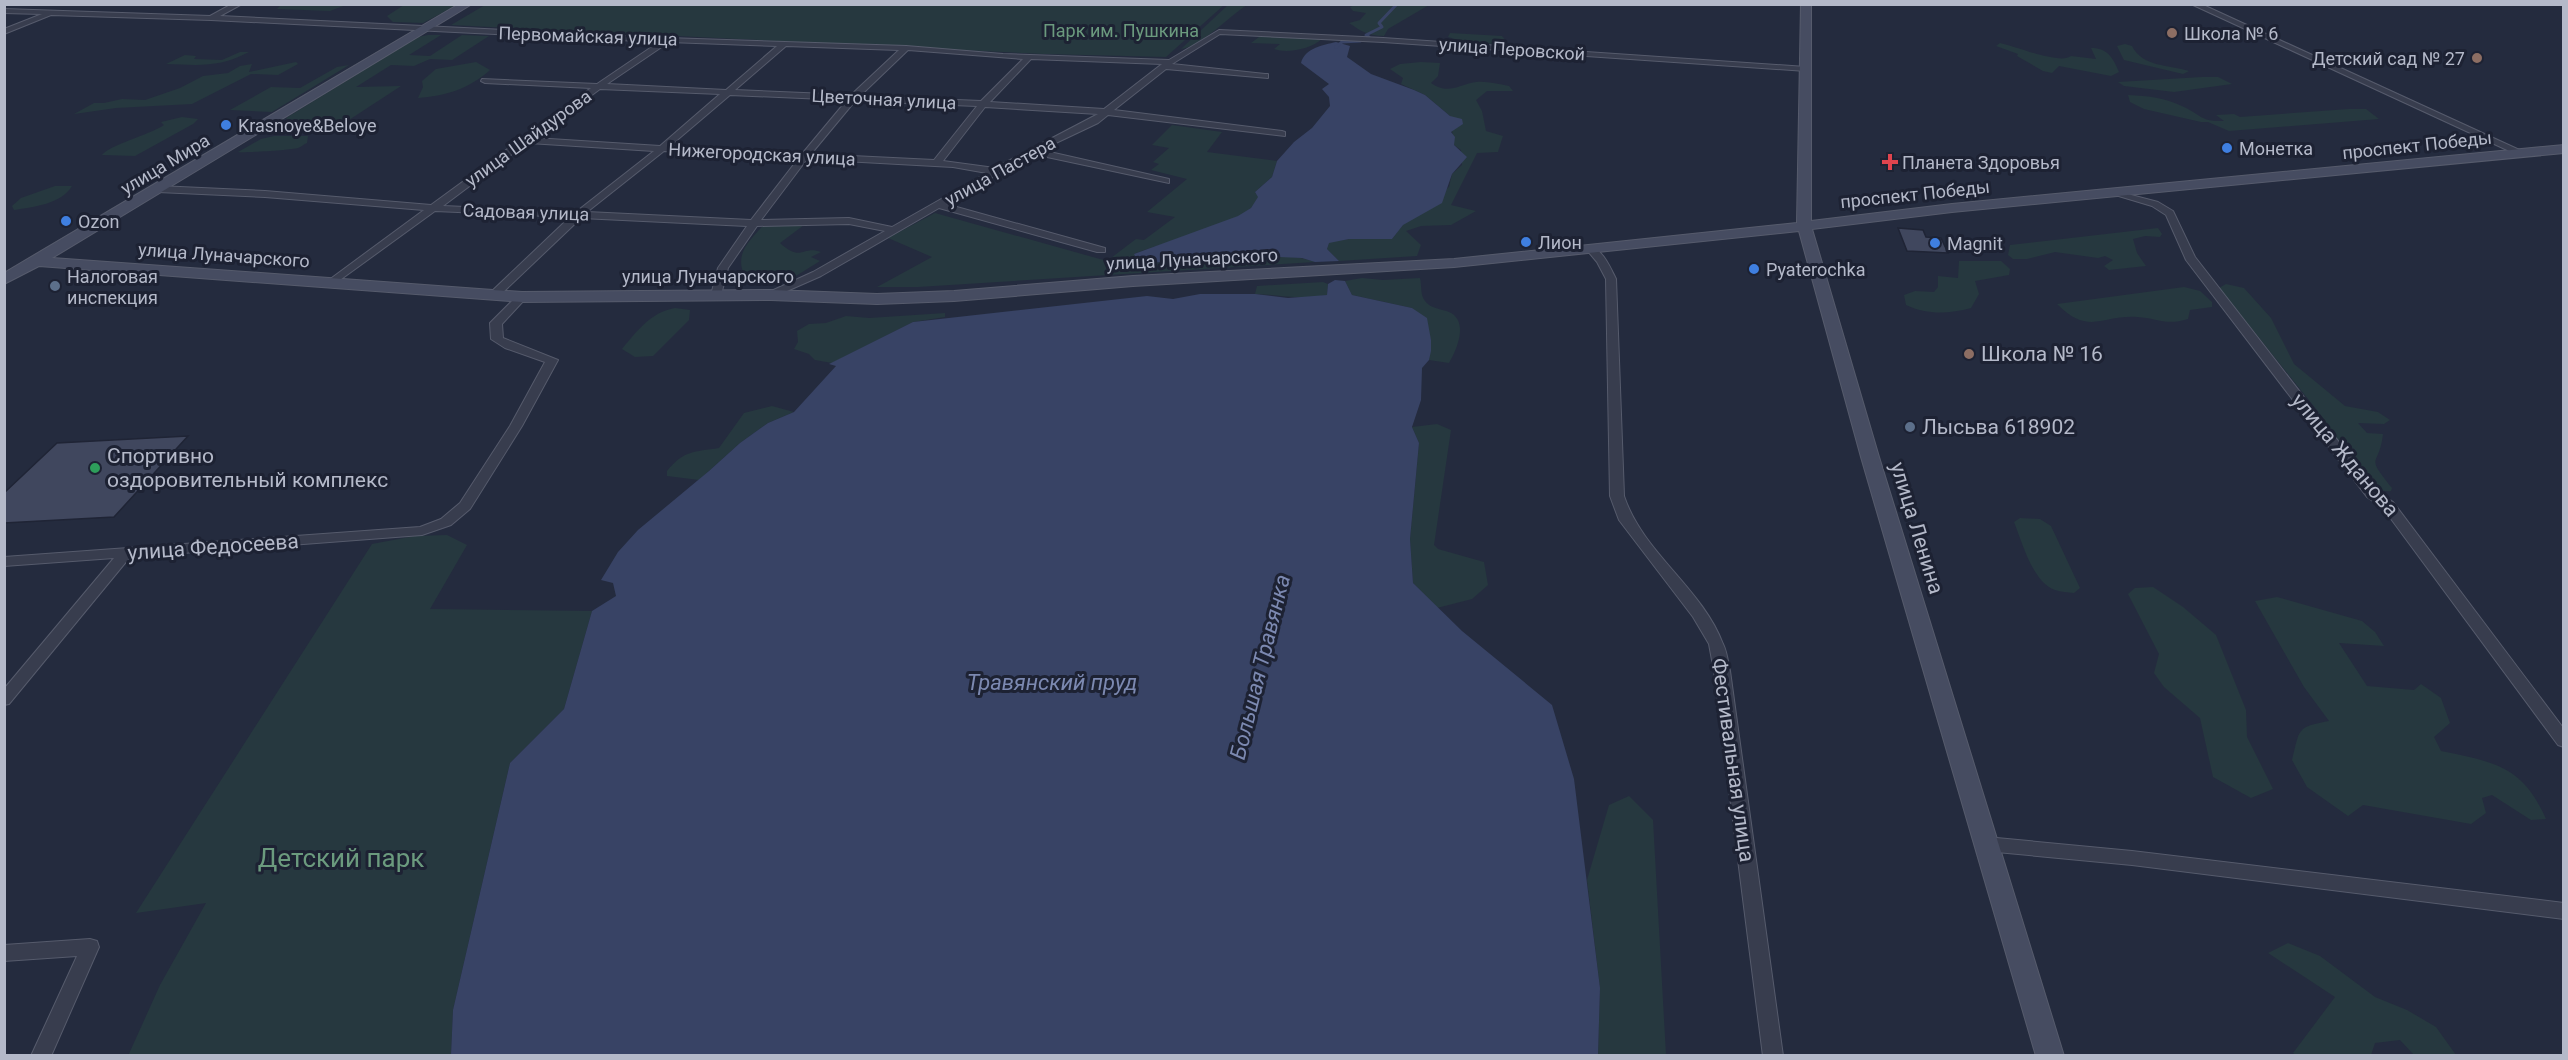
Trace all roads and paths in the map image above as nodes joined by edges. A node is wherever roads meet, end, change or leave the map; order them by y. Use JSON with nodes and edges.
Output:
{"nodes":[{"id":1,"x":238,"y":4,"type":"edge"},
{"id":2,"x":467,"y":4,"type":"edge"},
{"id":3,"x":1806,"y":4,"type":"edge"},
{"id":4,"x":2194,"y":4,"type":"edge"},
{"id":5,"x":4,"y":11,"type":"edge"},
{"id":6,"x":50,"y":13,"type":"junction"},
{"id":7,"x":211,"y":18,"type":"junction"},
{"id":8,"x":424,"y":30,"type":"junction"},
{"id":9,"x":4,"y":32,"type":"edge"},
{"id":10,"x":1219,"y":32,"type":"joint"},
{"id":11,"x":667,"y":40,"type":"junction"},
{"id":12,"x":784,"y":44,"type":"junction"},
{"id":13,"x":906,"y":48,"type":"junction"},
{"id":14,"x":1029,"y":57,"type":"junction"},
{"id":15,"x":1167,"y":64,"type":"junction"},
{"id":16,"x":1806,"y":69,"type":"junction"},
{"id":17,"x":1265,"y":76,"type":"dead end"},
{"id":18,"x":485,"y":81,"type":"dead end"},
{"id":19,"x":599,"y":86,"type":"junction"},
{"id":20,"x":727,"y":93,"type":"junction"},
{"id":21,"x":854,"y":98,"type":"junction"},
{"id":22,"x":983,"y":104,"type":"junction"},
{"id":23,"x":1106,"y":112,"type":"junction"},
{"id":24,"x":1282,"y":134,"type":"dead end"},
{"id":25,"x":529,"y":140,"type":"junction"},
{"id":26,"x":663,"y":148,"type":"junction"},
{"id":27,"x":2564,"y":149,"type":"edge"},
{"id":28,"x":1032,"y":151,"type":"junction"},
{"id":29,"x":2521,"y":153,"type":"junction"},
{"id":30,"x":804,"y":157,"type":"junction"},
{"id":31,"x":937,"y":163,"type":"junction"},
{"id":32,"x":994,"y":171,"type":"junction"},
{"id":33,"x":1166,"y":181,"type":"dead end"},
{"id":34,"x":158,"y":189,"type":"junction"},
{"id":35,"x":2115,"y":192,"type":"junction"},
{"id":36,"x":938,"y":206,"type":"junction"},
{"id":37,"x":432,"y":208,"type":"junction"},
{"id":38,"x":579,"y":214,"type":"junction"},
{"id":39,"x":754,"y":223,"type":"junction"},
{"id":40,"x":1804,"y":225,"type":"junction"},
{"id":41,"x":893,"y":230,"type":"junction"},
{"id":42,"x":1591,"y":249,"type":"junction"},
{"id":43,"x":1101,"y":250,"type":"dead end"},
{"id":44,"x":37,"y":261,"type":"junction"},
{"id":45,"x":1379,"y":267,"type":"joint"},
{"id":46,"x":4,"y":279,"type":"edge"},
{"id":47,"x":333,"y":282,"type":"junction"},
{"id":48,"x":495,"y":294,"type":"junction"},
{"id":49,"x":716,"y":295,"type":"junction"},
{"id":50,"x":771,"y":295,"type":"junction"},
{"id":51,"x":522,"y":297,"type":"junction"},
{"id":52,"x":126,"y":553,"type":"junction"},
{"id":53,"x":4,"y":562,"type":"edge"},
{"id":54,"x":4,"y":700,"type":"edge"},
{"id":55,"x":2564,"y":741,"type":"edge"},
{"id":56,"x":1986,"y":844,"type":"junction"},
{"id":57,"x":2564,"y":911,"type":"edge"},
{"id":58,"x":4,"y":953,"type":"edge"},
{"id":59,"x":41,"y":1056,"type":"edge"},
{"id":60,"x":1773,"y":1056,"type":"edge"},
{"id":61,"x":2050,"y":1056,"type":"edge"}],
"edges":[{"from":1,"to":7,"type":"street"},
{"from":2,"to":8,"type":"street","name":"улица Мира"},
{"from":3,"to":16,"type":"street","name":"улица Ленина"},
{"from":4,"to":29,"type":"street"},
{"from":5,"to":6,"type":"street","name":"Первомайская улица"},
{"from":6,"to":7,"type":"street","name":"Первомайская улица"},
{"from":6,"to":9,"type":"street"},
{"from":7,"to":8,"type":"street","name":"Первомайская улица"},
{"from":8,"to":11,"type":"street","name":"Первомайская улица"},
{"from":8,"to":34,"type":"street","name":"улица Мира"},
{"from":10,"to":15,"type":"street","name":"улица Пастера"},
{"from":10,"to":16,"type":"street","name":"улица Перовской"},
{"from":11,"to":12,"type":"street","name":"Первомайская улица"},
{"from":11,"to":19,"type":"street","name":"улица Шайдурова"},
{"from":12,"to":13,"type":"street","name":"Первомайская улица"},
{"from":12,"to":20,"type":"street"},
{"from":13,"to":14,"type":"street","name":"Первомайская улица"},
{"from":13,"to":21,"type":"street"},
{"from":14,"to":15,"type":"street","name":"Первомайская улица"},
{"from":14,"to":22,"type":"street"},
{"from":15,"to":17,"type":"street","name":"Первомайская улица"},
{"from":15,"to":23,"type":"street","name":"улица Пастера"},
{"from":16,"to":40,"type":"street","name":"улица Ленина"},
{"from":18,"to":19,"type":"street","name":"Цветочная улица"},
{"from":19,"to":20,"type":"street","name":"Цветочная улица"},
{"from":19,"to":25,"type":"street","name":"улица Шайдурова"},
{"from":20,"to":21,"type":"street","name":"Цветочная улица"},
{"from":20,"to":26,"type":"street"},
{"from":21,"to":22,"type":"street","name":"Цветочная улица"},
{"from":21,"to":30,"type":"street"},
{"from":22,"to":23,"type":"street","name":"Цветочная улица"},
{"from":22,"to":31,"type":"street"},
{"from":23,"to":24,"type":"street","name":"Цветочная улица"},
{"from":23,"to":28,"type":"street","name":"улица Пастера"},
{"from":25,"to":26,"type":"street","name":"Нижегородская улица"},
{"from":25,"to":37,"type":"street","name":"улица Шайдурова"},
{"from":26,"to":30,"type":"street","name":"Нижегородская улица"},
{"from":26,"to":38,"type":"street"},
{"from":27,"to":29,"type":"street","name":"проспект Победы"},
{"from":28,"to":32,"type":"street","name":"улица Пастера"},
{"from":28,"to":33,"type":"street"},
{"from":29,"to":35,"type":"street","name":"проспект Победы"},
{"from":30,"to":31,"type":"street","name":"Нижегородская улица"},
{"from":30,"to":39,"type":"street"},
{"from":31,"to":32,"type":"street","name":"Нижегородская улица"},
{"from":32,"to":36,"type":"street","name":"улица Пастера"},
{"from":34,"to":37,"type":"street","name":"Садовая улица"},
{"from":34,"to":44,"type":"street","name":"улица Мира"},
{"from":35,"to":40,"type":"street","name":"проспект Победы"},
{"from":35,"to":55,"type":"street","name":"улица Жданова"},
{"from":36,"to":41,"type":"street","name":"улица Пастера"},
{"from":36,"to":43,"type":"street"},
{"from":37,"to":38,"type":"street","name":"Садовая улица"},
{"from":37,"to":47,"type":"street","name":"улица Шайдурова"},
{"from":38,"to":39,"type":"street","name":"Садовая улица"},
{"from":38,"to":48,"type":"street"},
{"from":39,"to":41,"type":"street","name":"Садовая улица"},
{"from":39,"to":49,"type":"street"},
{"from":40,"to":42,"type":"street","name":"проспект Победы"},
{"from":40,"to":56,"type":"street","name":"улица Ленина"},
{"from":41,"to":50,"type":"street","name":"улица Пастера"},
{"from":42,"to":45,"type":"street","name":"проспект Победы"},
{"from":42,"to":60,"type":"street","name":"Фестивальная улица"},
{"from":44,"to":46,"type":"street","name":"улица Мира"},
{"from":44,"to":47,"type":"street","name":"улица Луначарского"},
{"from":45,"to":50,"type":"street","name":"улица Луначарского"},
{"from":47,"to":48,"type":"street","name":"улица Луначарского"},
{"from":48,"to":51,"type":"street","name":"улица Луначарского"},
{"from":49,"to":50,"type":"street","name":"улица Луначарского"},
{"from":49,"to":51,"type":"street","name":"улица Луначарского"},
{"from":51,"to":52,"type":"street","name":"улица Федосеева"},
{"from":52,"to":53,"type":"street","name":"улица Федосеева"},
{"from":52,"to":54,"type":"street"},
{"from":56,"to":57,"type":"street"},
{"from":56,"to":61,"type":"street","name":"улица Ленина"},
{"from":58,"to":59,"type":"street"}]}
